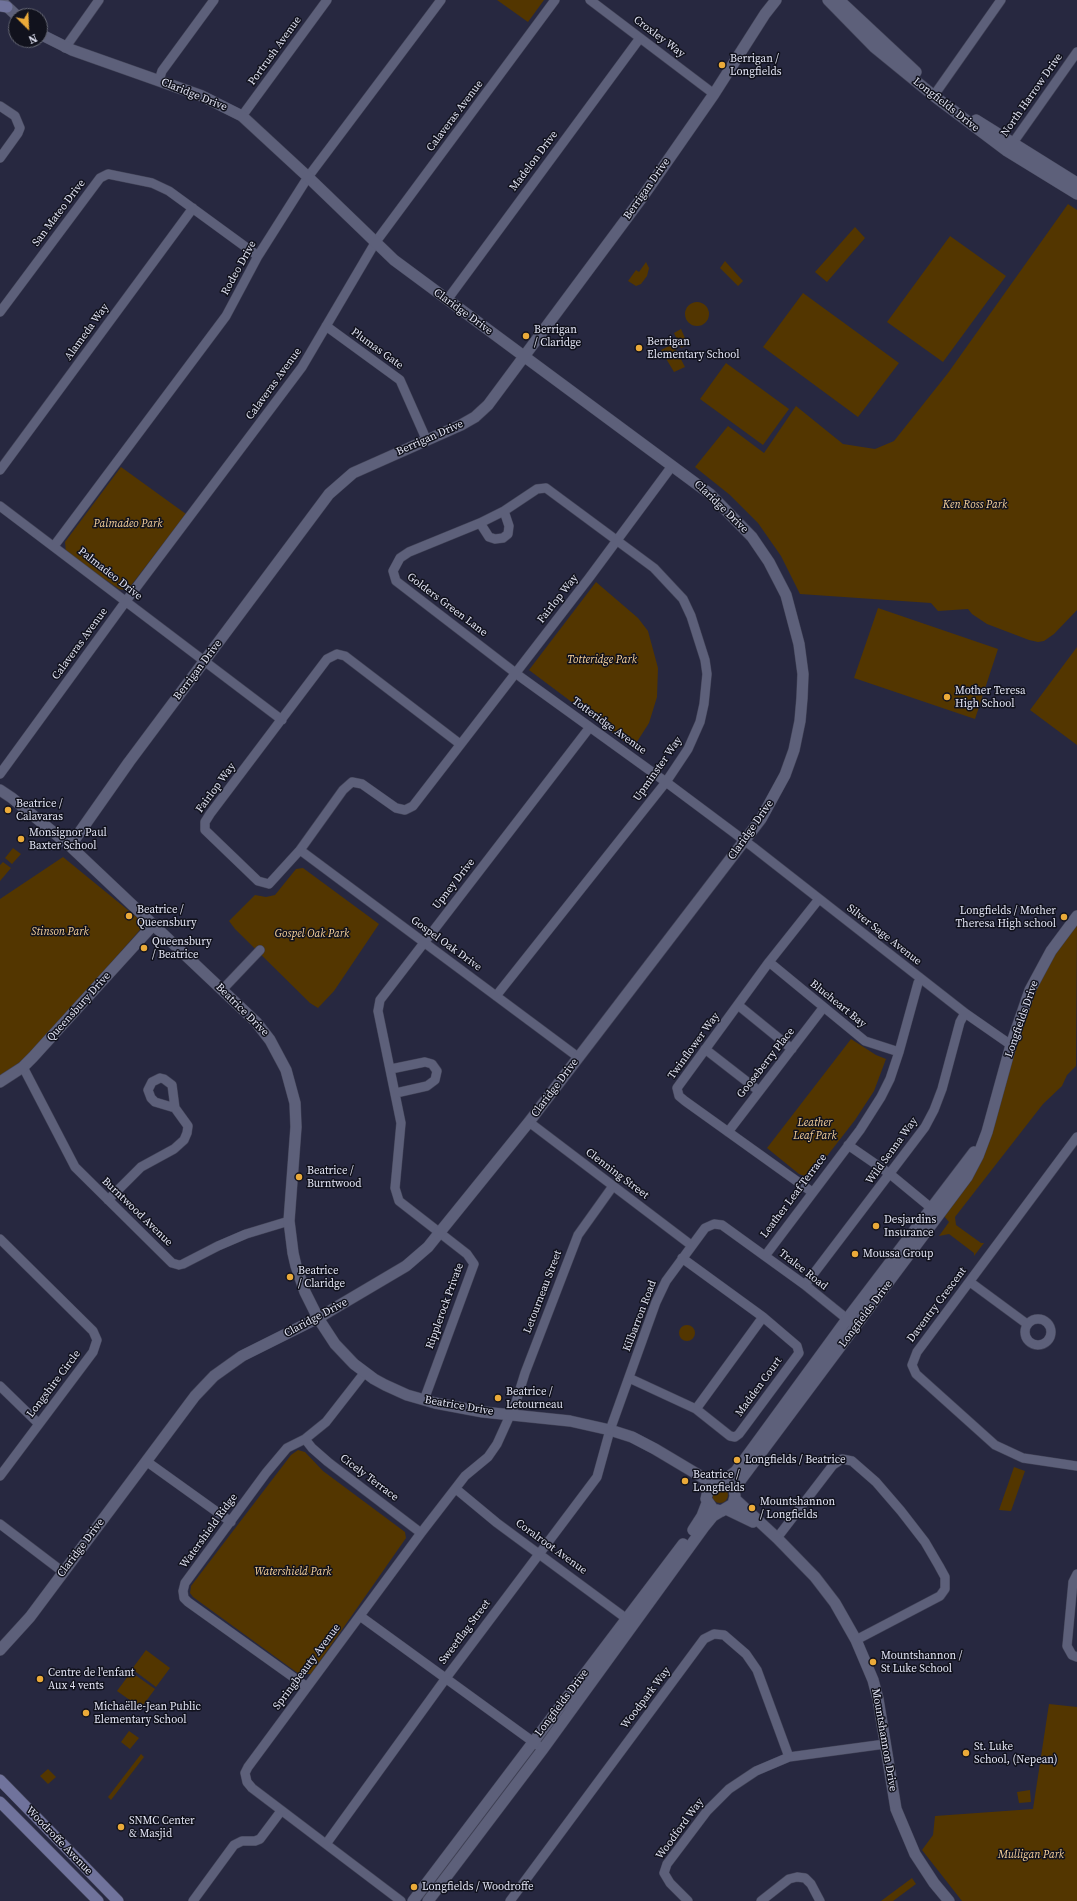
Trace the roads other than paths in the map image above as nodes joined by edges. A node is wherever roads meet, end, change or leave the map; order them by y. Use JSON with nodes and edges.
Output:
{"nodes":[{"id":1,"x":99,"y":0,"type":"edge"},
{"id":2,"x":214,"y":0,"type":"edge"},
{"id":3,"x":327,"y":0,"type":"edge"},
{"id":4,"x":441,"y":0,"type":"edge"},
{"id":5,"x":556,"y":0,"type":"edge"},
{"id":6,"x":590,"y":0,"type":"edge"},
{"id":7,"x":776,"y":0,"type":"edge"},
{"id":8,"x":782,"y":0,"type":"edge"},
{"id":9,"x":828,"y":0,"type":"edge"},
{"id":10,"x":839,"y":0,"type":"edge"},
{"id":11,"x":1001,"y":0,"type":"edge"},
{"id":12,"x":769,"y":10,"type":"junction"},
{"id":13,"x":48,"y":38,"type":"edge"},
{"id":14,"x":640,"y":38,"type":"junction"},
{"id":15,"x":65,"y":48,"type":"junction"},
{"id":16,"x":1077,"y":52,"type":"edge"},
{"id":17,"x":159,"y":80,"type":"junction"},
{"id":18,"x":937,"y":91,"type":"junction"},
{"id":19,"x":714,"y":94,"type":"junction"},
{"id":20,"x":0,"y":106,"type":"edge"},
{"id":21,"x":242,"y":116,"type":"junction"},
{"id":22,"x":1010,"y":147,"type":"junction"},
{"id":23,"x":0,"y":158,"type":"edge"},
{"id":24,"x":308,"y":177,"type":"junction"},
{"id":25,"x":1077,"y":183,"type":"edge"},
{"id":26,"x":1077,"y":194,"type":"edge"},
{"id":27,"x":193,"y":208,"type":"junction"},
{"id":28,"x":375,"y":243,"type":"junction"},
{"id":29,"x":258,"y":256,"type":"junction"},
{"id":30,"x":447,"y":300,"type":"junction"},
{"id":31,"x":0,"y":312,"type":"edge"},
{"id":32,"x":326,"y":326,"type":"junction"},
{"id":33,"x":525,"y":357,"type":"junction"},
{"id":34,"x":427,"y":441,"type":"junction"},
{"id":35,"x":672,"y":466,"type":"junction"},
{"id":36,"x":0,"y":470,"type":"edge"},
{"id":37,"x":0,"y":506,"type":"edge"},
{"id":38,"x":504,"y":511,"type":"junction"},
{"id":39,"x":480,"y":522,"type":"junction"},
{"id":40,"x":618,"y":540,"type":"junction"},
{"id":41,"x":54,"y":546,"type":"junction"},
{"id":42,"x":126,"y":601,"type":"junction"},
{"id":43,"x":204,"y":662,"type":"junction"},
{"id":44,"x":516,"y":673,"type":"junction"},
{"id":45,"x":282,"y":720,"type":"junction"},
{"id":46,"x":590,"y":727,"type":"junction"},
{"id":47,"x":460,"y":744,"type":"junction"},
{"id":48,"x":0,"y":774,"type":"edge"},
{"id":49,"x":666,"y":782,"type":"junction"},
{"id":50,"x":0,"y":790,"type":"edge"},
{"id":51,"x":744,"y":841,"type":"junction"},
{"id":52,"x":70,"y":846,"type":"junction"},
{"id":53,"x":300,"y":850,"type":"junction"},
{"id":54,"x":819,"y":899,"type":"junction"},
{"id":55,"x":1077,"y":916,"type":"edge"},
{"id":56,"x":153,"y":925,"type":"junction"},
{"id":57,"x":424,"y":942,"type":"junction"},
{"id":58,"x":260,"y":950,"type":"dead end"},
{"id":59,"x":769,"y":962,"type":"junction"},
{"id":60,"x":921,"y":979,"type":"junction"},
{"id":61,"x":222,"y":990,"type":"junction"},
{"id":62,"x":496,"y":996,"type":"junction"},
{"id":63,"x":738,"y":1005,"type":"junction"},
{"id":64,"x":824,"y":1008,"type":"junction"},
{"id":65,"x":966,"y":1013,"type":"junction"},
{"id":66,"x":1011,"y":1045,"type":"junction"},
{"id":67,"x":792,"y":1048,"type":"junction"},
{"id":68,"x":705,"y":1049,"type":"junction"},
{"id":69,"x":899,"y":1052,"type":"junction"},
{"id":70,"x":578,"y":1057,"type":"junction"},
{"id":71,"x":23,"y":1067,"type":"junction"},
{"id":72,"x":391,"y":1069,"type":"junction"},
{"id":73,"x":0,"y":1082,"type":"edge"},
{"id":74,"x":759,"y":1091,"type":"junction"},
{"id":75,"x":396,"y":1093,"type":"junction"},
{"id":76,"x":175,"y":1108,"type":"dead end"},
{"id":77,"x":529,"y":1122,"type":"junction"},
{"id":78,"x":728,"y":1132,"type":"junction"},
{"id":79,"x":1077,"y":1138,"type":"edge"},
{"id":80,"x":848,"y":1145,"type":"junction"},
{"id":81,"x":890,"y":1174,"type":"junction"},
{"id":82,"x":613,"y":1186,"type":"junction"},
{"id":83,"x":812,"y":1192,"type":"junction"},
{"id":84,"x":108,"y":1200,"type":"junction"},
{"id":85,"x":936,"y":1212,"type":"junction"},
{"id":86,"x":289,"y":1221,"type":"junction"},
{"id":87,"x":714,"y":1224,"type":"joint"},
{"id":88,"x":440,"y":1232,"type":"junction"},
{"id":89,"x":0,"y":1239,"type":"edge"},
{"id":90,"x":691,"y":1245,"type":"junction"},
{"id":91,"x":765,"y":1256,"type":"junction"},
{"id":92,"x":682,"y":1258,"type":"junction"},
{"id":93,"x":970,"y":1282,"type":"junction"},
{"id":94,"x":805,"y":1285,"type":"junction"},
{"id":95,"x":763,"y":1317,"type":"junction"},
{"id":96,"x":318,"y":1318,"type":"junction"},
{"id":97,"x":847,"y":1319,"type":"junction"},
{"id":98,"x":1027,"y":1324,"type":"dead end"},
{"id":99,"x":856,"y":1327,"type":"junction"},
{"id":100,"x":365,"y":1372,"type":"junction"},
{"id":101,"x":629,"y":1378,"type":"junction"},
{"id":102,"x":0,"y":1386,"type":"edge"},
{"id":103,"x":424,"y":1400,"type":"junction"},
{"id":104,"x":696,"y":1409,"type":"junction"},
{"id":105,"x":510,"y":1414,"type":"junction"},
{"id":106,"x":39,"y":1424,"type":"junction"},
{"id":107,"x":610,"y":1430,"type":"junction"},
{"id":108,"x":305,"y":1438,"type":"junction"},
{"id":109,"x":146,"y":1461,"type":"junction"},
{"id":110,"x":680,"y":1464,"type":"junction"},
{"id":111,"x":1077,"y":1466,"type":"edge"},
{"id":112,"x":0,"y":1476,"type":"edge"},
{"id":113,"x":717,"y":1482,"type":"junction"},
{"id":114,"x":456,"y":1489,"type":"junction"},
{"id":115,"x":735,"y":1494,"type":"junction"},
{"id":116,"x":706,"y":1498,"type":"junction"},
{"id":117,"x":724,"y":1510,"type":"junction"},
{"id":118,"x":231,"y":1522,"type":"junction"},
{"id":119,"x":0,"y":1524,"type":"edge"},
{"id":120,"x":765,"y":1528,"type":"junction"},
{"id":121,"x":421,"y":1533,"type":"junction"},
{"id":122,"x":777,"y":1538,"type":"junction"},
{"id":123,"x":540,"y":1554,"type":"junction"},
{"id":124,"x":63,"y":1572,"type":"junction"},
{"id":125,"x":1077,"y":1574,"type":"edge"},
{"id":126,"x":360,"y":1616,"type":"junction"},
{"id":127,"x":630,"y":1621,"type":"junction"},
{"id":128,"x":856,"y":1640,"type":"junction"},
{"id":129,"x":0,"y":1650,"type":"edge"},
{"id":130,"x":1077,"y":1657,"type":"edge"},
{"id":131,"x":446,"y":1678,"type":"junction"},
{"id":132,"x":307,"y":1687,"type":"junction"},
{"id":133,"x":533,"y":1742,"type":"junction"},
{"id":134,"x":885,"y":1744,"type":"junction"},
{"id":135,"x":543,"y":1749,"type":"junction"},
{"id":136,"x":789,"y":1757,"type":"junction"},
{"id":137,"x":0,"y":1780,"type":"edge"},
{"id":138,"x":0,"y":1802,"type":"edge"},
{"id":139,"x":282,"y":1811,"type":"junction"},
{"id":140,"x":326,"y":1844,"type":"junction"},
{"id":141,"x":515,"y":1899,"type":"edge"},
{"id":142,"x":98,"y":1901,"type":"edge"},
{"id":143,"x":118,"y":1901,"type":"edge"},
{"id":144,"x":193,"y":1901,"type":"edge"},
{"id":145,"x":401,"y":1901,"type":"edge"},
{"id":146,"x":413,"y":1901,"type":"edge"},
{"id":147,"x":428,"y":1901,"type":"edge"},
{"id":148,"x":688,"y":1901,"type":"edge"},
{"id":149,"x":761,"y":1901,"type":"edge"},
{"id":150,"x":820,"y":1901,"type":"edge"},
{"id":151,"x":949,"y":1901,"type":"edge"}],
"edges":[{"from":1,"to":15,"type":"street"},
{"from":2,"to":17,"type":"street"},
{"from":3,"to":21,"type":"street","name":"Portrush Avenue"},
{"from":4,"to":24,"type":"street","name":"Rodeo Drive"},
{"from":5,"to":28,"type":"street","name":"Calaveras Avenue"},
{"from":6,"to":14,"type":"street","name":"Croxley Way"},
{"from":7,"to":12,"type":"street","name":"Berrigan Drive"},
{"from":8,"to":12,"type":"street","name":"Berrigan Drive"},
{"from":9,"to":22,"type":"street","name":"Longfields Drive"},
{"from":10,"to":18,"type":"street","name":"Longfields Drive"},
{"from":11,"to":18,"type":"street"},
{"from":12,"to":19,"type":"street","name":"Berrigan Drive"},
{"from":13,"to":15,"type":"street","name":"Claridge Drive"},
{"from":14,"to":19,"type":"street","name":"Croxley Way"},
{"from":14,"to":30,"type":"street","name":"Madelon Drive"},
{"from":15,"to":17,"type":"street","name":"Claridge Drive"},
{"from":16,"to":22,"type":"street","name":"North Harrow Drive"},
{"from":17,"to":21,"type":"street","name":"Claridge Drive"},
{"from":18,"to":22,"type":"street","name":"Longfields Drive"},
{"from":19,"to":33,"type":"street","name":"Berrigan Drive"},
{"from":20,"to":23,"type":"street"},
{"from":21,"to":24,"type":"street","name":"Claridge Drive"},
{"from":22,"to":25,"type":"street","name":"Longfields Drive"},
{"from":22,"to":26,"type":"street","name":"Longfields Drive"},
{"from":24,"to":28,"type":"street","name":"Claridge Drive"},
{"from":24,"to":29,"type":"street","name":"Rodeo Drive"},
{"from":27,"to":29,"type":"street","name":"San Mateo Drive"},
{"from":27,"to":31,"type":"street","name":"San Mateo Drive"},
{"from":27,"to":36,"type":"street","name":"Alameda Way"},
{"from":28,"to":30,"type":"street","name":"Claridge Drive"},
{"from":28,"to":32,"type":"street","name":"Calaveras Avenue"},
{"from":29,"to":41,"type":"street","name":"Rodeo Drive"},
{"from":30,"to":33,"type":"street","name":"Claridge Drive"},
{"from":32,"to":34,"type":"street","name":"Plumas Gate"},
{"from":32,"to":42,"type":"street","name":"Calaveras Avenue"},
{"from":33,"to":34,"type":"street","name":"Berrigan Drive"},
{"from":33,"to":35,"type":"street","name":"Claridge Drive"},
{"from":34,"to":43,"type":"street","name":"Berrigan Drive"},
{"from":35,"to":40,"type":"street","name":"Fairlop Way"},
{"from":35,"to":51,"type":"street","name":"Claridge Drive"},
{"from":37,"to":41,"type":"street","name":"Palmadeo Drive"},
{"from":38,"to":39,"type":"street","name":"Golders Green Lane"},
{"from":38,"to":39,"type":"street"},
{"from":38,"to":40,"type":"street","name":"Golders Green Lane"},
{"from":39,"to":44,"type":"street","name":"Golders Green Lane"},
{"from":40,"to":44,"type":"street","name":"Fairlop Way"},
{"from":40,"to":49,"type":"street","name":"Upminster Way"},
{"from":41,"to":42,"type":"street","name":"Palmadeo Drive"},
{"from":42,"to":43,"type":"street","name":"Palmadeo Drive"},
{"from":42,"to":48,"type":"street","name":"Calaveras Avenue"},
{"from":43,"to":45,"type":"street","name":"Palmadeo Drive"},
{"from":43,"to":52,"type":"street","name":"Berrigan Drive"},
{"from":44,"to":46,"type":"street","name":"Totteridge Avenue"},
{"from":44,"to":47,"type":"street","name":"Fairlop Way"},
{"from":45,"to":47,"type":"street","name":"Fairlop Way"},
{"from":45,"to":53,"type":"street","name":"Fairlop Way"},
{"from":46,"to":49,"type":"street","name":"Totteridge Avenue"},
{"from":46,"to":57,"type":"street","name":"Upney Drive"},
{"from":47,"to":53,"type":"street","name":"Fairlop Way"},
{"from":49,"to":51,"type":"street","name":"Totteridge Avenue"},
{"from":49,"to":62,"type":"street","name":"Upminster Way"},
{"from":50,"to":52,"type":"street","name":"Beatrice Drive"},
{"from":51,"to":54,"type":"street","name":"Silver Sage Avenue"},
{"from":51,"to":70,"type":"street","name":"Claridge Drive"},
{"from":52,"to":56,"type":"street","name":"Beatrice Drive"},
{"from":53,"to":57,"type":"street","name":"Gospel Oak Drive"},
{"from":54,"to":59,"type":"street","name":"Twinflower Way"},
{"from":54,"to":60,"type":"street","name":"Silver Sage Avenue"},
{"from":55,"to":66,"type":"street","name":"Longfields Drive"},
{"from":56,"to":61,"type":"street","name":"Beatrice Drive"},
{"from":56,"to":71,"type":"street","name":"Queensbury Drive"},
{"from":57,"to":62,"type":"street","name":"Gospel Oak Drive"},
{"from":57,"to":72,"type":"street","name":"Upney Drive"},
{"from":58,"to":61,"type":"street"},
{"from":59,"to":63,"type":"street","name":"Twinflower Way"},
{"from":59,"to":64,"type":"street","name":"Blueheart Bay"},
{"from":60,"to":65,"type":"street","name":"Silver Sage Avenue"},
{"from":60,"to":69,"type":"street","name":"Leather Leaf Terrace"},
{"from":61,"to":86,"type":"street","name":"Beatrice Drive"},
{"from":62,"to":70,"type":"street","name":"Gospel Oak Drive"},
{"from":63,"to":67,"type":"street"},
{"from":63,"to":68,"type":"street","name":"Twinflower Way"},
{"from":64,"to":67,"type":"street","name":"Gooseberry Place"},
{"from":64,"to":69,"type":"street","name":"Blueheart Bay"},
{"from":65,"to":66,"type":"street","name":"Silver Sage Avenue"},
{"from":65,"to":81,"type":"street","name":"Wild Senna Way"},
{"from":66,"to":85,"type":"street","name":"Longfields Drive"},
{"from":67,"to":74,"type":"street","name":"Gooseberry Place"},
{"from":68,"to":74,"type":"street"},
{"from":68,"to":78,"type":"street","name":"Twinflower Way"},
{"from":69,"to":80,"type":"street","name":"Leather Leaf Terrace"},
{"from":70,"to":77,"type":"street","name":"Claridge Drive"},
{"from":71,"to":73,"type":"street","name":"Queensbury Drive"},
{"from":71,"to":84,"type":"street","name":"Burntwood Avenue"},
{"from":72,"to":75,"type":"street","name":"Upney Drive"},
{"from":72,"to":75,"type":"street"},
{"from":74,"to":78,"type":"street","name":"Gooseberry Place"},
{"from":75,"to":88,"type":"street","name":"Upney Drive"},
{"from":76,"to":84,"type":"street"},
{"from":77,"to":82,"type":"street","name":"Clenning Street"},
{"from":77,"to":88,"type":"street","name":"Claridge Drive"},
{"from":78,"to":83,"type":"street","name":"Twinflower Way"},
{"from":79,"to":93,"type":"street","name":"Daventry Crescent"},
{"from":80,"to":81,"type":"street"},
{"from":80,"to":83,"type":"street","name":"Leather Leaf Terrace"},
{"from":81,"to":85,"type":"street"},
{"from":81,"to":94,"type":"street","name":"Wild Senna Way"},
{"from":82,"to":90,"type":"street","name":"Clenning Street"},
{"from":82,"to":105,"type":"street","name":"Letourneau Street"},
{"from":83,"to":91,"type":"street","name":"Leather Leaf Terrace"},
{"from":84,"to":86,"type":"street","name":"Burntwood Avenue"},
{"from":85,"to":97,"type":"street","name":"Longfields Drive"},
{"from":85,"to":99,"type":"street","name":"Longfields Drive"},
{"from":86,"to":96,"type":"street","name":"Beatrice Drive"},
{"from":87,"to":90,"type":"street","name":"Kilbarron Road"},
{"from":87,"to":91,"type":"street","name":"Tralee Road"},
{"from":88,"to":96,"type":"street","name":"Claridge Drive"},
{"from":88,"to":103,"type":"street","name":"Ripplerock Private"},
{"from":89,"to":106,"type":"street","name":"Longshire Circle"},
{"from":90,"to":92,"type":"street","name":"Kilbarron Road"},
{"from":91,"to":94,"type":"street","name":"Tralee Road"},
{"from":92,"to":95,"type":"street","name":"Madden Court"},
{"from":92,"to":101,"type":"street","name":"Kilbarron Road"},
{"from":93,"to":98,"type":"street"},
{"from":93,"to":111,"type":"street","name":"Daventry Crescent"},
{"from":94,"to":97,"type":"street","name":"Tralee Road"},
{"from":95,"to":104,"type":"street"},
{"from":95,"to":104,"type":"street","name":"Madden Court"},
{"from":96,"to":100,"type":"street","name":"Beatrice Drive"},
{"from":96,"to":109,"type":"street","name":"Claridge Drive"},
{"from":97,"to":99,"type":"street","name":"Tralee Road"},
{"from":97,"to":113,"type":"street","name":"Longfields Drive"},
{"from":99,"to":115,"type":"street","name":"Longfields Drive"},
{"from":100,"to":103,"type":"street","name":"Beatrice Drive"},
{"from":100,"to":108,"type":"street","name":"Watershield Ridge"},
{"from":101,"to":104,"type":"street","name":"Madden Court"},
{"from":101,"to":107,"type":"street","name":"Kilbarron Road"},
{"from":102,"to":106,"type":"street"},
{"from":103,"to":105,"type":"street","name":"Beatrice Drive"},
{"from":105,"to":107,"type":"street","name":"Beatrice Drive"},
{"from":105,"to":114,"type":"street","name":"Springbeauty Avenue"},
{"from":106,"to":112,"type":"street","name":"Longshire Circle"},
{"from":107,"to":110,"type":"street","name":"Beatrice Drive"},
{"from":107,"to":123,"type":"street","name":"Sweetflag Street"},
{"from":108,"to":118,"type":"street","name":"Watershield Ridge"},
{"from":108,"to":121,"type":"street","name":"Cicely Terrace"},
{"from":109,"to":118,"type":"street"},
{"from":109,"to":124,"type":"street","name":"Claridge Drive"},
{"from":110,"to":113,"type":"street","name":"Beatrice Drive"},
{"from":110,"to":116,"type":"street","name":"Beatrice Drive"},
{"from":113,"to":115,"type":"street"},
{"from":113,"to":116,"type":"street"},
{"from":114,"to":121,"type":"street","name":"Springbeauty Avenue"},
{"from":114,"to":123,"type":"street","name":"Coralroot Avenue"},
{"from":115,"to":117,"type":"street"},
{"from":115,"to":120,"type":"street","name":"Mountshannon Drive"},
{"from":116,"to":117,"type":"street"},
{"from":116,"to":127,"type":"street","name":"Longfields Drive"},
{"from":117,"to":120,"type":"street","name":"Mountshannon Drive"},
{"from":117,"to":127,"type":"street","name":"Longfields Drive"},
{"from":118,"to":132,"type":"street","name":"Watershield Ridge"},
{"from":119,"to":124,"type":"street"},
{"from":120,"to":122,"type":"street","name":"Mountshannon Drive"},
{"from":121,"to":126,"type":"street","name":"Springbeauty Avenue"},
{"from":122,"to":128,"type":"street","name":"Mountshannon Drive"},
{"from":122,"to":128,"type":"street"},
{"from":123,"to":127,"type":"street","name":"Coralroot Avenue"},
{"from":123,"to":131,"type":"street","name":"Sweetflag Street"},
{"from":124,"to":129,"type":"street","name":"Claridge Drive"},
{"from":125,"to":130,"type":"street"},
{"from":126,"to":131,"type":"street"},
{"from":126,"to":132,"type":"street","name":"Springbeauty Avenue"},
{"from":127,"to":133,"type":"street","name":"Longfields Drive"},
{"from":127,"to":135,"type":"street","name":"Longfields Drive"},
{"from":128,"to":134,"type":"street","name":"Mountshannon Drive"},
{"from":131,"to":133,"type":"street"},
{"from":131,"to":140,"type":"street","name":"Sweetflag Street"},
{"from":132,"to":139,"type":"street","name":"Springbeauty Avenue"},
{"from":133,"to":135,"type":"street"},
{"from":133,"to":146,"type":"street","name":"Longfields Drive"},
{"from":134,"to":136,"type":"street","name":"Woodford Way"},
{"from":134,"to":151,"type":"street","name":"Mountshannon Drive"},
{"from":135,"to":147,"type":"street","name":"Longfields Drive"},
{"from":136,"to":141,"type":"street","name":"Woodpark Way"},
{"from":136,"to":148,"type":"street","name":"Woodford Way"},
{"from":137,"to":143,"type":"main road","name":"Woodroffe Avenue"},
{"from":138,"to":142,"type":"main road","name":"Woodroffe Avenue"},
{"from":139,"to":140,"type":"street","name":"Springbeauty Avenue"},
{"from":139,"to":144,"type":"street"},
{"from":140,"to":145,"type":"street","name":"Springbeauty Avenue"},
{"from":149,"to":150,"type":"street"}]}
